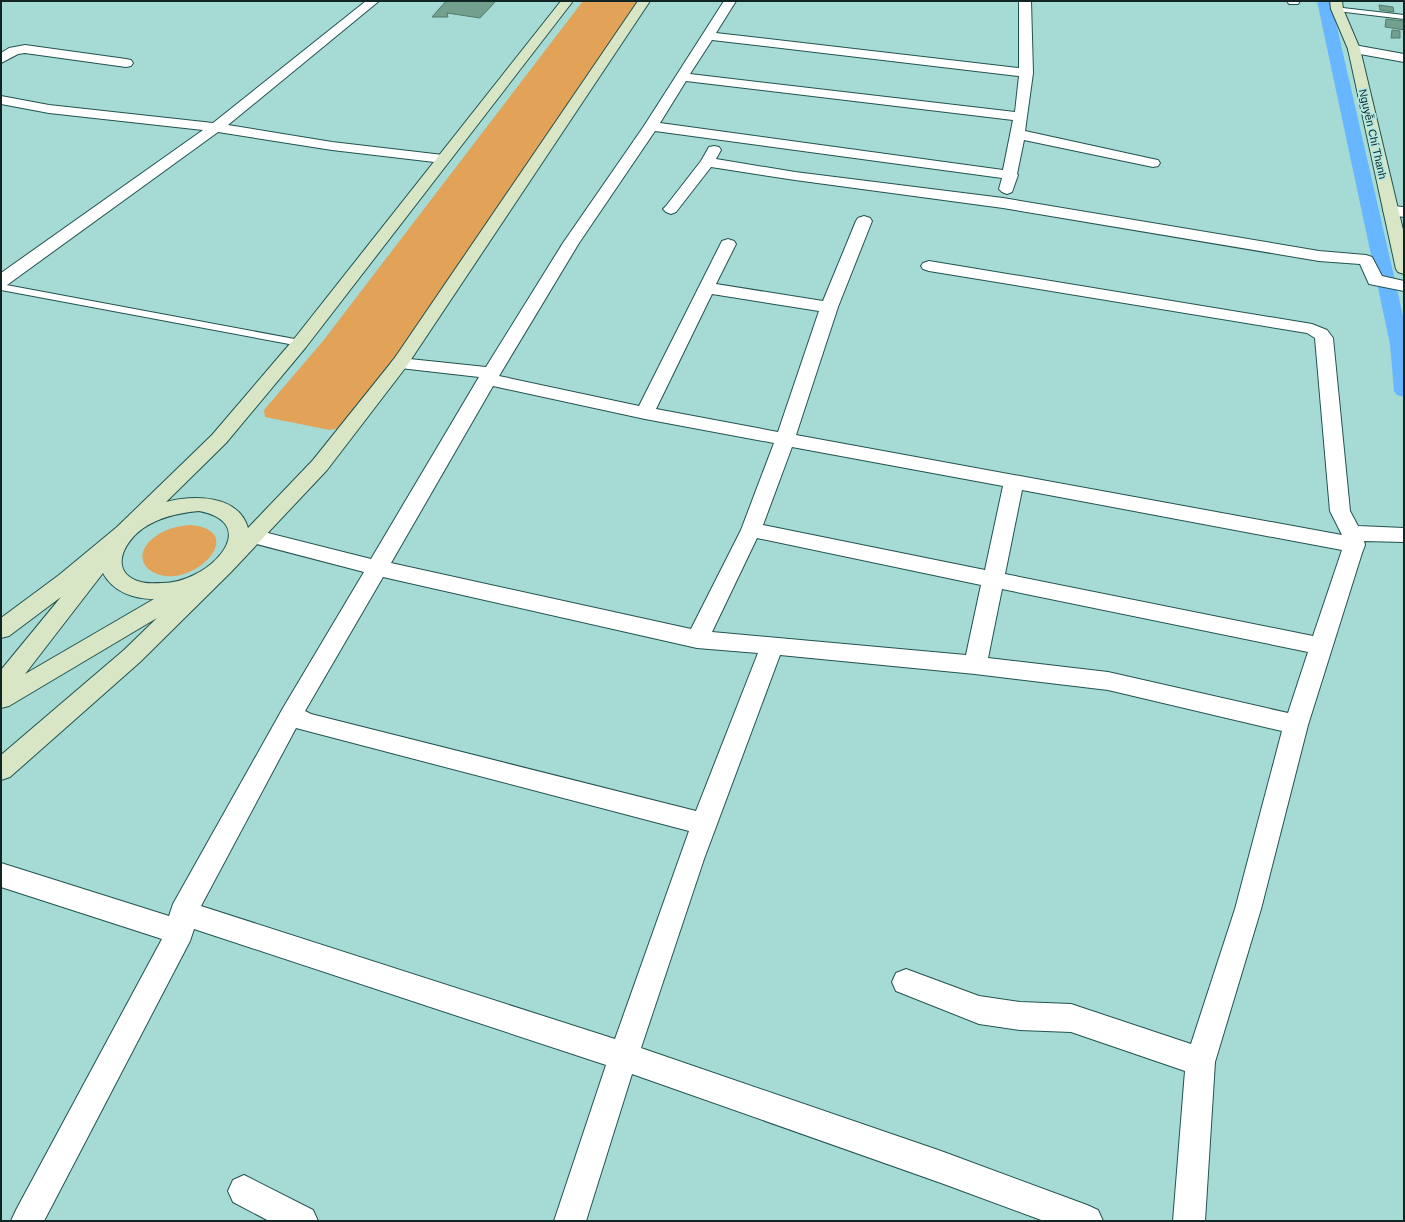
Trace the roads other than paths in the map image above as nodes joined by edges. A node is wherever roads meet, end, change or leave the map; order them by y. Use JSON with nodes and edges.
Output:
{"nodes":[{"id":1,"x":373,"y":1,"type":"edge"},
{"id":2,"x":567,"y":1,"type":"edge"},
{"id":3,"x":644,"y":1,"type":"edge"},
{"id":4,"x":730,"y":1,"type":"edge"},
{"id":5,"x":1021,"y":2,"type":"edge"},
{"id":6,"x":1337,"y":5,"type":"edge"},
{"id":7,"x":1404,"y":17,"type":"edge"},
{"id":8,"x":709,"y":36,"type":"junction"},
{"id":9,"x":1354,"y":49,"type":"junction"},
{"id":10,"x":1404,"y":58,"type":"edge"},
{"id":11,"x":1,"y":59,"type":"edge"},
{"id":12,"x":126,"y":63,"type":"dead end"},
{"id":13,"x":1026,"y":73,"type":"junction"},
{"id":14,"x":682,"y":77,"type":"junction"},
{"id":15,"x":1,"y":100,"type":"edge"},
{"id":16,"x":1021,"y":117,"type":"junction"},
{"id":17,"x":651,"y":126,"type":"junction"},
{"id":18,"x":216,"y":127,"type":"junction"},
{"id":19,"x":1018,"y":134,"type":"junction"},
{"id":20,"x":722,"y":137,"type":"junction"},
{"id":21,"x":443,"y":159,"type":"junction"},
{"id":22,"x":707,"y":162,"type":"junction"},
{"id":23,"x":1153,"y":163,"type":"dead end"},
{"id":24,"x":1011,"y":175,"type":"junction"},
{"id":25,"x":1004,"y":203,"type":"junction"},
{"id":26,"x":671,"y":209,"type":"dead end"},
{"id":27,"x":1398,"y":212,"type":"edge"},
{"id":28,"x":864,"y":221,"type":"dead end"},
{"id":29,"x":728,"y":244,"type":"dead end"},
{"id":30,"x":930,"y":266,"type":"dead end"},
{"id":31,"x":1404,"y":269,"type":"edge"},
{"id":32,"x":1,"y":281,"type":"edge"},
{"id":33,"x":1394,"y":284,"type":"edge"},
{"id":34,"x":1,"y":287,"type":"edge"},
{"id":35,"x":707,"y":288,"type":"junction"},
{"id":36,"x":829,"y":306,"type":"junction"},
{"id":37,"x":300,"y":343,"type":"junction"},
{"id":38,"x":400,"y":363,"type":"junction"},
{"id":39,"x":490,"y":376,"type":"junction"},
{"id":40,"x":645,"y":413,"type":"junction"},
{"id":41,"x":784,"y":439,"type":"junction"},
{"id":42,"x":1014,"y":482,"type":"junction"},
{"id":43,"x":751,"y":530,"type":"junction"},
{"id":44,"x":1402,"y":534,"type":"edge"},
{"id":45,"x":252,"y":536,"type":"junction"},
{"id":46,"x":119,"y":539,"type":"junction"},
{"id":47,"x":1354,"y":539,"type":"junction"},
{"id":48,"x":378,"y":568,"type":"junction"},
{"id":49,"x":214,"y":573,"type":"junction"},
{"id":50,"x":993,"y":579,"type":"junction"},
{"id":51,"x":1,"y":630,"type":"edge"},
{"id":52,"x":697,"y":639,"type":"junction"},
{"id":53,"x":772,"y":646,"type":"junction"},
{"id":54,"x":1321,"y":646,"type":"junction"},
{"id":55,"x":975,"y":665,"type":"junction"},
{"id":56,"x":1,"y":687,"type":"edge"},
{"id":57,"x":1,"y":699,"type":"edge"},
{"id":58,"x":291,"y":715,"type":"junction"},
{"id":59,"x":1296,"y":725,"type":"junction"},
{"id":60,"x":1,"y":770,"type":"edge"},
{"id":61,"x":704,"y":824,"type":"junction"},
{"id":62,"x":1,"y":875,"type":"edge"},
{"id":63,"x":181,"y":923,"type":"junction"},
{"id":64,"x":906,"y":982,"type":"dead end"},
{"id":65,"x":623,"y":1056,"type":"junction"},
{"id":66,"x":1200,"y":1062,"type":"junction"},
{"id":67,"x":244,"y":1191,"type":"dead end"},
{"id":68,"x":27,"y":1221,"type":"edge"},
{"id":69,"x":302,"y":1221,"type":"edge"},
{"id":70,"x":570,"y":1221,"type":"edge"},
{"id":71,"x":1088,"y":1221,"type":"edge"},
{"id":72,"x":1189,"y":1221,"type":"edge"}],
"edges":[{"from":1,"to":18,"type":"street"},
{"from":2,"to":21,"type":"street"},
{"from":3,"to":38,"type":"street"},
{"from":4,"to":8,"type":"street"},
{"from":5,"to":13,"type":"street"},
{"from":6,"to":7,"type":"lane"},
{"from":6,"to":9,"type":"street","name":"Nguyễn Chí Thanh"},
{"from":8,"to":13,"type":"street"},
{"from":8,"to":14,"type":"street"},
{"from":9,"to":10,"type":"street"},
{"from":9,"to":27,"type":"street","name":"Nguyễn Chí Thanh"},
{"from":11,"to":12,"type":"street"},
{"from":13,"to":16,"type":"street"},
{"from":14,"to":16,"type":"street"},
{"from":14,"to":17,"type":"street"},
{"from":15,"to":18,"type":"street"},
{"from":16,"to":19,"type":"street"},
{"from":17,"to":20,"type":"street"},
{"from":17,"to":39,"type":"street"},
{"from":18,"to":21,"type":"street"},
{"from":18,"to":32,"type":"street"},
{"from":19,"to":23,"type":"street"},
{"from":19,"to":24,"type":"street"},
{"from":20,"to":22,"type":"street"},
{"from":20,"to":24,"type":"street"},
{"from":21,"to":37,"type":"street"},
{"from":22,"to":25,"type":"street"},
{"from":22,"to":26,"type":"street"},
{"from":24,"to":25,"type":"street"},
{"from":25,"to":33,"type":"street"},
{"from":27,"to":31,"type":"street","name":"Nguyễn Chí Thanh"},
{"from":28,"to":36,"type":"street"},
{"from":29,"to":35,"type":"street"},
{"from":30,"to":47,"type":"street"},
{"from":34,"to":37,"type":"lane"},
{"from":35,"to":36,"type":"street"},
{"from":35,"to":40,"type":"street"},
{"from":36,"to":41,"type":"street"},
{"from":37,"to":46,"type":"street"},
{"from":38,"to":39,"type":"street"},
{"from":38,"to":45,"type":"street"},
{"from":39,"to":40,"type":"street"},
{"from":39,"to":48,"type":"street"},
{"from":40,"to":41,"type":"street"},
{"from":41,"to":42,"type":"street"},
{"from":41,"to":43,"type":"street"},
{"from":42,"to":47,"type":"street"},
{"from":42,"to":50,"type":"street"},
{"from":43,"to":50,"type":"street"},
{"from":43,"to":52,"type":"street"},
{"from":44,"to":47,"type":"street"},
{"from":45,"to":48,"type":"street"},
{"from":45,"to":49,"type":"street"},
{"from":46,"to":49,"type":"street"},
{"from":46,"to":49,"type":"street"},
{"from":46,"to":51,"type":"street"},
{"from":46,"to":56,"type":"street"},
{"from":47,"to":54,"type":"street"},
{"from":48,"to":52,"type":"street"},
{"from":48,"to":58,"type":"street"},
{"from":49,"to":57,"type":"street"},
{"from":49,"to":60,"type":"street"},
{"from":50,"to":54,"type":"street"},
{"from":50,"to":55,"type":"street"},
{"from":52,"to":53,"type":"street"},
{"from":53,"to":55,"type":"street"},
{"from":53,"to":61,"type":"street"},
{"from":54,"to":59,"type":"street"},
{"from":55,"to":59,"type":"street"},
{"from":58,"to":61,"type":"street"},
{"from":58,"to":63,"type":"street"},
{"from":59,"to":66,"type":"street"},
{"from":61,"to":65,"type":"street"},
{"from":62,"to":63,"type":"street"},
{"from":63,"to":65,"type":"street"},
{"from":63,"to":68,"type":"street"},
{"from":64,"to":66,"type":"street"},
{"from":65,"to":70,"type":"street"},
{"from":65,"to":71,"type":"street"},
{"from":66,"to":72,"type":"street"},
{"from":67,"to":69,"type":"street"}]}
